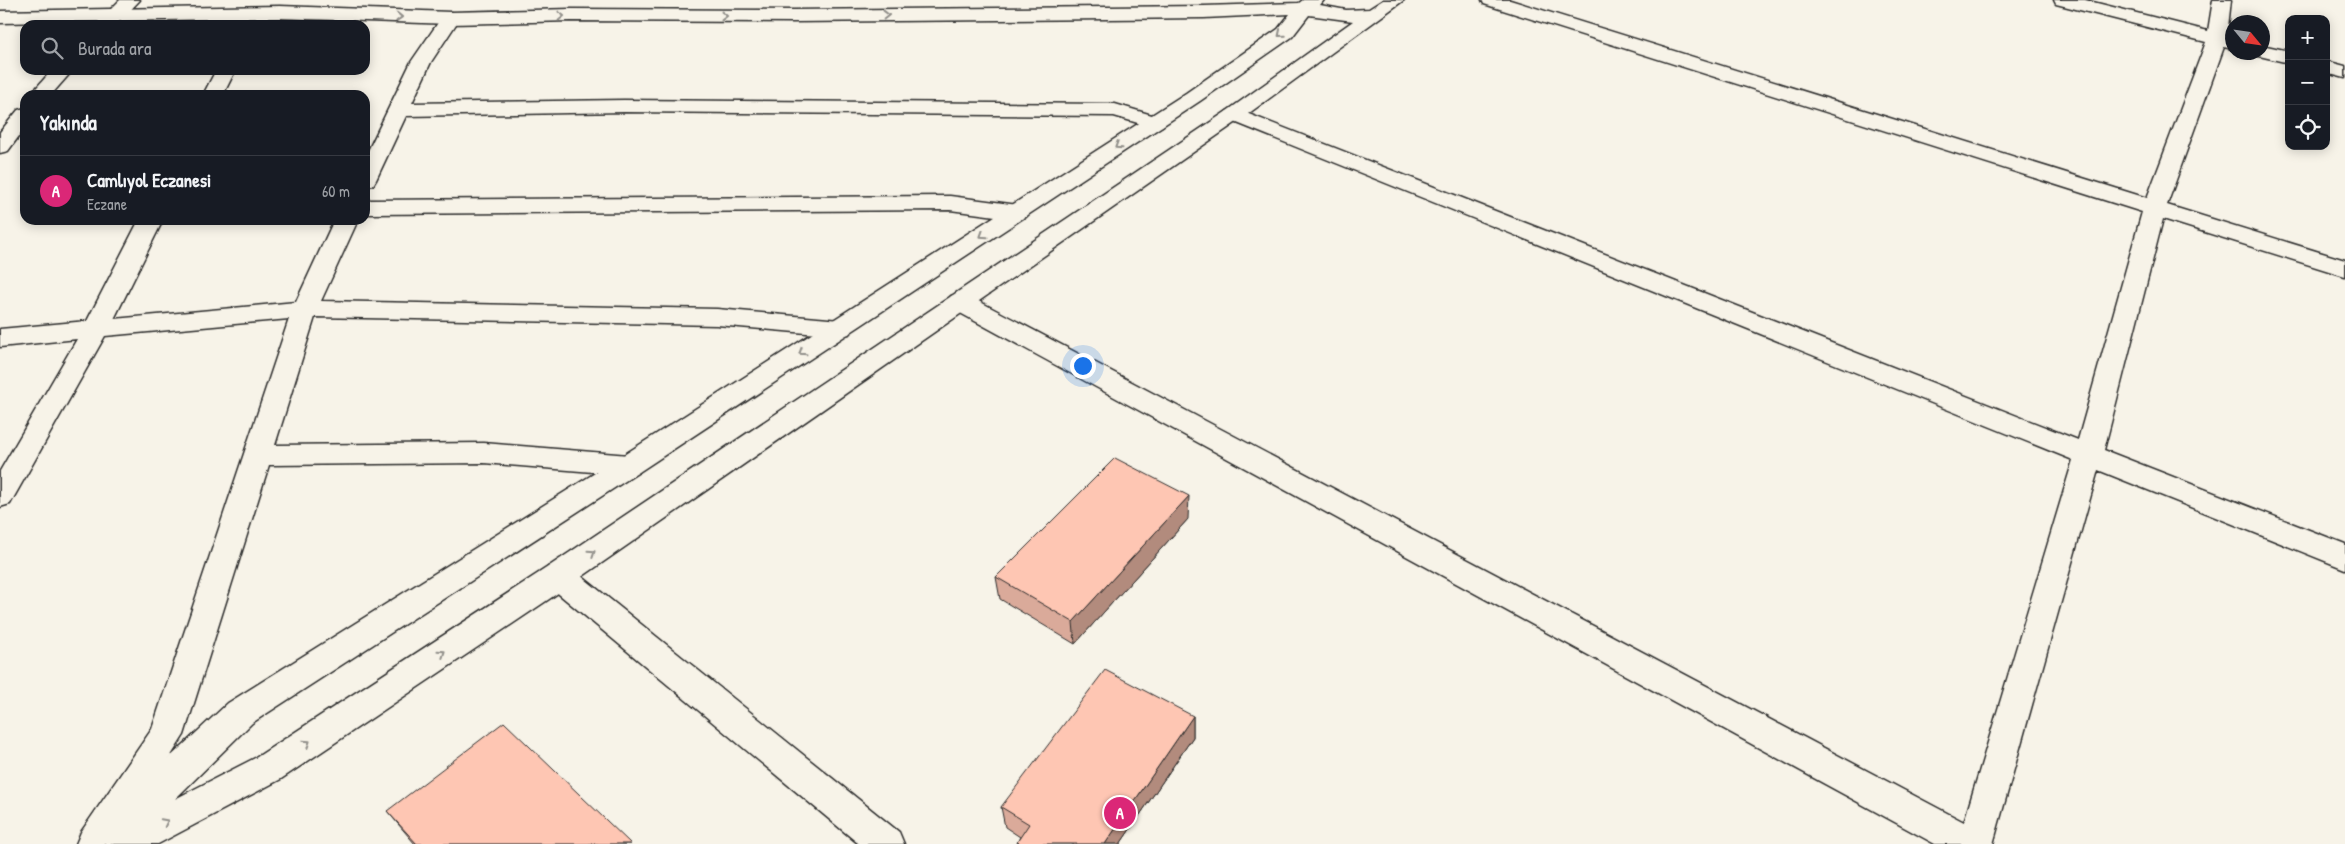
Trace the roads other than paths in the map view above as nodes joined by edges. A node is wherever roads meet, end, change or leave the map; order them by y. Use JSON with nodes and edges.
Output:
{"nodes":[{"id":1,"x":131,"y":0,"type":"edge"},
{"id":2,"x":462,"y":0,"type":"edge"},
{"id":3,"x":540,"y":0,"type":"edge"},
{"id":4,"x":1491,"y":0,"type":"edge"},
{"id":5,"x":2062,"y":0,"type":"edge"},
{"id":6,"x":2222,"y":0,"type":"edge"},
{"id":7,"x":1309,"y":4,"type":"edge"},
{"id":8,"x":1385,"y":8,"type":"edge"},
{"id":9,"x":528,"y":16,"type":"junction"},
{"id":10,"x":0,"y":17,"type":"edge"},
{"id":11,"x":451,"y":18,"type":"junction"},
{"id":12,"x":109,"y":20,"type":"edge"},
{"id":13,"x":2225,"y":41,"type":"edge"},
{"id":14,"x":2270,"y":53,"type":"edge"},
{"id":15,"x":2285,"y":57,"type":"edge"},
{"id":16,"x":2330,"y":68,"type":"edge"},
{"id":17,"x":2345,"y":72,"type":"edge"},
{"id":18,"x":58,"y":75,"type":"edge"},
{"id":19,"x":223,"y":75,"type":"edge"},
{"id":20,"x":45,"y":90,"type":"edge"},
{"id":21,"x":216,"y":90,"type":"edge"},
{"id":22,"x":398,"y":110,"type":"junction"},
{"id":23,"x":1234,"y":115,"type":"junction"},
{"id":24,"x":20,"y":120,"type":"edge"},
{"id":25,"x":1155,"y":122,"type":"junction"},
{"id":26,"x":0,"y":146,"type":"edge"},
{"id":27,"x":370,"y":169,"type":"edge"},
{"id":28,"x":370,"y":207,"type":"edge"},
{"id":29,"x":2154,"y":210,"type":"junction"},
{"id":30,"x":1018,"y":212,"type":"junction"},
{"id":31,"x":148,"y":225,"type":"edge"},
{"id":32,"x":344,"y":225,"type":"edge"},
{"id":33,"x":2345,"y":268,"type":"edge"},
{"id":34,"x":960,"y":302,"type":"junction"},
{"id":35,"x":305,"y":309,"type":"junction"},
{"id":36,"x":840,"y":328,"type":"junction"},
{"id":37,"x":96,"y":329,"type":"junction"},
{"id":38,"x":0,"y":338,"type":"edge"},
{"id":39,"x":258,"y":454,"type":"junction"},
{"id":40,"x":2088,"y":456,"type":"junction"},
{"id":41,"x":629,"y":465,"type":"junction"},
{"id":42,"x":0,"y":496,"type":"edge"},
{"id":43,"x":2345,"y":557,"type":"edge"},
{"id":44,"x":558,"y":576,"type":"junction"},
{"id":45,"x":94,"y":844,"type":"edge"},
{"id":46,"x":102,"y":844,"type":"edge"},
{"id":47,"x":122,"y":844,"type":"edge"},
{"id":48,"x":886,"y":844,"type":"edge"},
{"id":49,"x":1970,"y":844,"type":"edge"},
{"id":50,"x":1975,"y":844,"type":"edge"}],
"edges":[{"from":1,"to":12,"type":"street"},
{"from":2,"to":11,"type":"street"},
{"from":3,"to":9,"type":"street"},
{"from":4,"to":29,"type":"street"},
{"from":5,"to":13,"type":"street"},
{"from":6,"to":13,"type":"street"},
{"from":7,"to":8,"type":"street"},
{"from":9,"to":7,"type":"street","one_way":true},
{"from":7,"to":25,"type":"street","one_way":true},
{"from":8,"to":23,"type":"street"},
{"from":9,"to":11,"type":"street"},
{"from":10,"to":12,"type":"street"},
{"from":12,"to":11,"type":"street","one_way":true},
{"from":11,"to":22,"type":"street"},
{"from":13,"to":29,"type":"street"},
{"from":14,"to":15,"type":"street"},
{"from":16,"to":17,"type":"street"},
{"from":18,"to":20,"type":"street"},
{"from":19,"to":21,"type":"street"},
{"from":22,"to":25,"type":"street"},
{"from":22,"to":27,"type":"street"},
{"from":23,"to":34,"type":"street"},
{"from":23,"to":40,"type":"street"},
{"from":24,"to":26,"type":"street"},
{"from":25,"to":30,"type":"street","one_way":true},
{"from":28,"to":30,"type":"street"},
{"from":29,"to":33,"type":"street"},
{"from":29,"to":40,"type":"street"},
{"from":30,"to":36,"type":"street","one_way":true},
{"from":31,"to":37,"type":"street"},
{"from":32,"to":35,"type":"street"},
{"from":44,"to":34,"type":"street","one_way":true},
{"from":34,"to":49,"type":"street"},
{"from":35,"to":36,"type":"street"},
{"from":35,"to":37,"type":"street"},
{"from":35,"to":39,"type":"street"},
{"from":36,"to":41,"type":"street","one_way":true},
{"from":37,"to":38,"type":"street"},
{"from":37,"to":42,"type":"street"},
{"from":39,"to":41,"type":"street"},
{"from":39,"to":45,"type":"street"},
{"from":40,"to":43,"type":"street"},
{"from":40,"to":50,"type":"street"},
{"from":41,"to":46,"type":"street"},
{"from":47,"to":44,"type":"street","one_way":true},
{"from":44,"to":48,"type":"street"}]}
